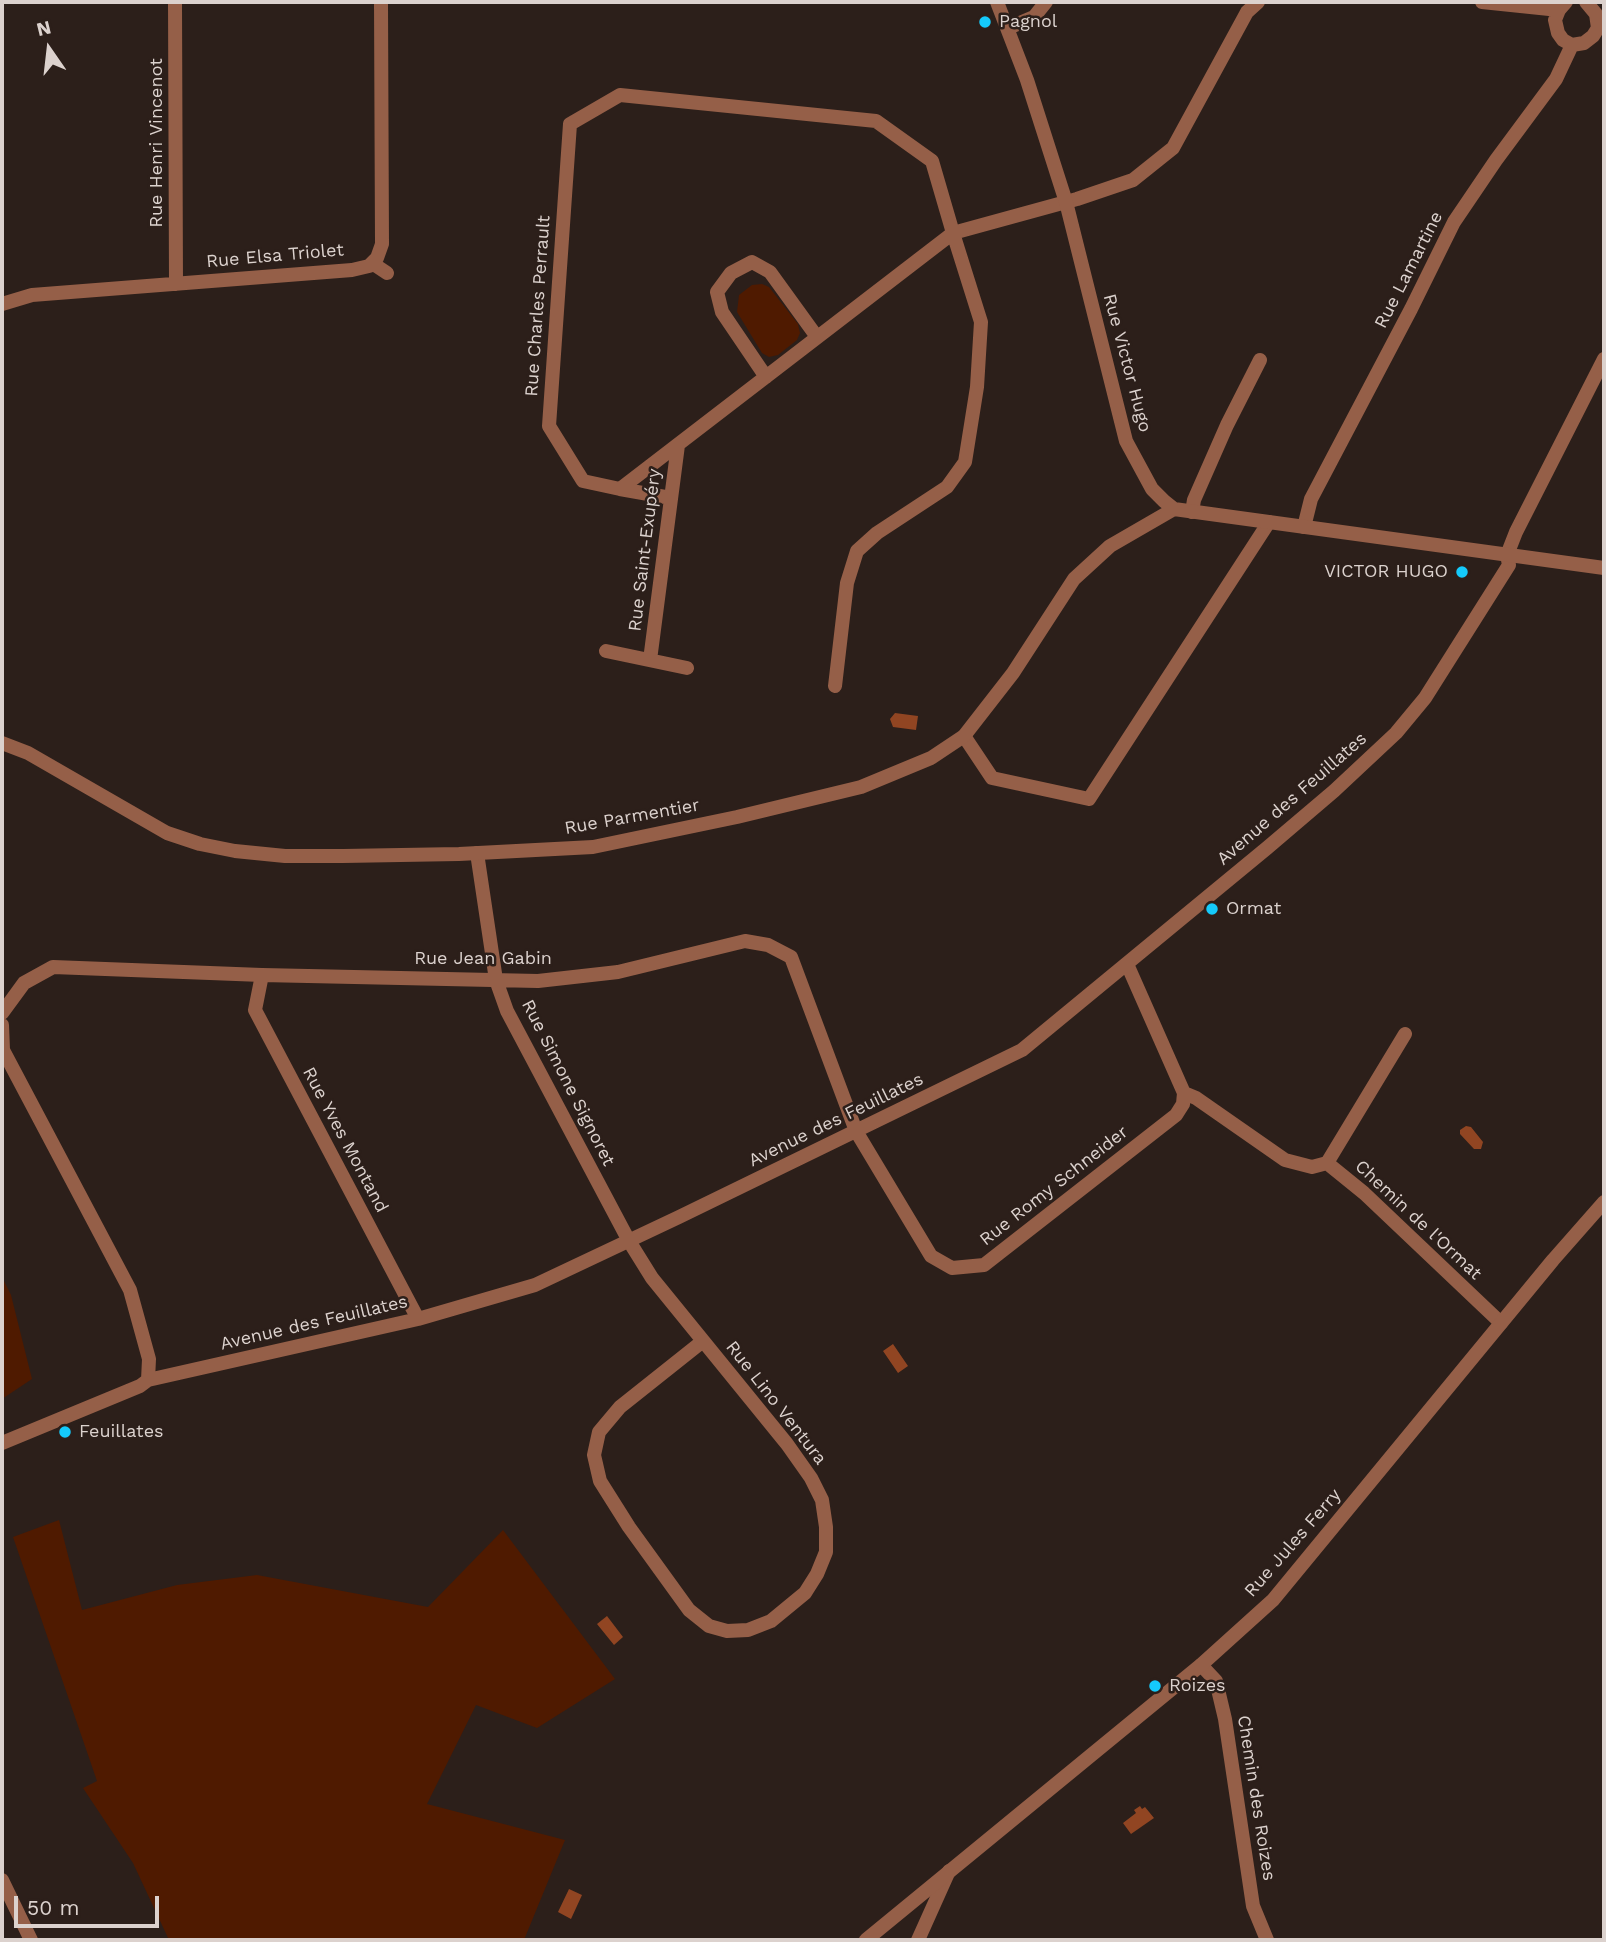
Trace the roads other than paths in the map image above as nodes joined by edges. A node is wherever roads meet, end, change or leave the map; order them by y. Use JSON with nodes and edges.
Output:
{"nodes":[{"id":1,"x":175,"y":2,"type":"edge"},
{"id":2,"x":381,"y":2,"type":"edge"},
{"id":3,"x":997,"y":2,"type":"edge"},
{"id":4,"x":1046,"y":2,"type":"edge"},
{"id":5,"x":1258,"y":2,"type":"edge"},
{"id":6,"x":1482,"y":2,"type":"edge"},
{"id":7,"x":1586,"y":2,"type":"edge"},
{"id":8,"x":1562,"y":6,"type":"edge"},
{"id":9,"x":1601,"y":21,"type":"edge"},
{"id":10,"x":1008,"y":28,"type":"junction"},
{"id":11,"x":1572,"y":45,"type":"junction"},
{"id":12,"x":1066,"y":202,"type":"junction"},
{"id":13,"x":953,"y":233,"type":"junction"},
{"id":14,"x":372,"y":263,"type":"junction"},
{"id":15,"x":387,"y":273,"type":"dead end"},
{"id":16,"x":176,"y":284,"type":"junction"},
{"id":17,"x":2,"y":304,"type":"edge"},
{"id":18,"x":817,"y":337,"type":"junction"},
{"id":19,"x":1604,"y":359,"type":"edge"},
{"id":20,"x":1260,"y":360,"type":"dead end"},
{"id":21,"x":766,"y":377,"type":"junction"},
{"id":22,"x":678,"y":445,"type":"junction"},
{"id":23,"x":620,"y":489,"type":"junction"},
{"id":24,"x":671,"y":498,"type":"junction"},
{"id":25,"x":1174,"y":509,"type":"junction"},
{"id":26,"x":1192,"y":512,"type":"junction"},
{"id":27,"x":1269,"y":522,"type":"junction"},
{"id":28,"x":1304,"y":527,"type":"junction"},
{"id":29,"x":1507,"y":555,"type":"junction"},
{"id":30,"x":1604,"y":568,"type":"edge"},
{"id":31,"x":606,"y":651,"type":"dead end"},
{"id":32,"x":650,"y":660,"type":"junction"},
{"id":33,"x":687,"y":668,"type":"dead end"},
{"id":34,"x":835,"y":686,"type":"dead end"},
{"id":35,"x":964,"y":736,"type":"junction"},
{"id":36,"x":2,"y":743,"type":"edge"},
{"id":37,"x":477,"y":853,"type":"junction"},
{"id":38,"x":1127,"y":964,"type":"junction"},
{"id":39,"x":262,"y":975,"type":"junction"},
{"id":40,"x":496,"y":980,"type":"junction"},
{"id":41,"x":2,"y":1013,"type":"edge"},
{"id":42,"x":2,"y":1025,"type":"edge"},
{"id":43,"x":1405,"y":1034,"type":"dead end"},
{"id":44,"x":1184,"y":1093,"type":"junction"},
{"id":45,"x":856,"y":1131,"type":"junction"},
{"id":46,"x":1327,"y":1163,"type":"junction"},
{"id":47,"x":1604,"y":1202,"type":"edge"},
{"id":48,"x":629,"y":1241,"type":"junction"},
{"id":49,"x":418,"y":1319,"type":"junction"},
{"id":50,"x":1500,"y":1323,"type":"junction"},
{"id":51,"x":703,"y":1341,"type":"junction"},
{"id":52,"x":148,"y":1380,"type":"junction"},
{"id":53,"x":2,"y":1443,"type":"edge"},
{"id":54,"x":1201,"y":1665,"type":"junction"},
{"id":55,"x":949,"y":1871,"type":"junction"},
{"id":56,"x":2,"y":1880,"type":"edge"},
{"id":57,"x":31,"y":1940,"type":"edge"},
{"id":58,"x":866,"y":1940,"type":"edge"},
{"id":59,"x":918,"y":1940,"type":"edge"},
{"id":60,"x":1267,"y":1940,"type":"edge"}],
"edges":[{"from":1,"to":16,"type":"street","name":"Rue Henri Vincenot"},
{"from":2,"to":14,"type":"street"},
{"from":3,"to":10,"type":"street","name":"Rue Victor Hugo"},
{"from":4,"to":10,"type":"street"},
{"from":5,"to":12,"type":"street"},
{"from":6,"to":8,"type":"street"},
{"from":7,"to":9,"type":"street"},
{"from":8,"to":11,"type":"street"},
{"from":9,"to":11,"type":"street"},
{"from":10,"to":12,"type":"street","name":"Rue Victor Hugo"},
{"from":11,"to":28,"type":"street","name":"Rue Lamartine"},
{"from":12,"to":13,"type":"street"},
{"from":12,"to":25,"type":"street","name":"Rue Victor Hugo"},
{"from":13,"to":18,"type":"street"},
{"from":13,"to":23,"type":"street","name":"Rue Charles Perrault"},
{"from":13,"to":34,"type":"street"},
{"from":14,"to":15,"type":"street"},
{"from":14,"to":16,"type":"street","name":"Rue Elsa Triolet"},
{"from":16,"to":17,"type":"street","name":"Rue Elsa Triolet"},
{"from":18,"to":21,"type":"street"},
{"from":18,"to":21,"type":"street"},
{"from":19,"to":29,"type":"street","name":"Avenue des Feuillates"},
{"from":20,"to":26,"type":"street"},
{"from":21,"to":22,"type":"street"},
{"from":22,"to":23,"type":"street"},
{"from":22,"to":24,"type":"street","name":"Rue Saint-Exupéry"},
{"from":23,"to":24,"type":"street"},
{"from":24,"to":32,"type":"street","name":"Rue Saint-Exupéry"},
{"from":25,"to":26,"type":"street"},
{"from":25,"to":35,"type":"street","name":"Rue Parmentier"},
{"from":26,"to":27,"type":"street"},
{"from":27,"to":28,"type":"street"},
{"from":27,"to":35,"type":"street"},
{"from":28,"to":29,"type":"street"},
{"from":29,"to":30,"type":"street"},
{"from":29,"to":38,"type":"street","name":"Avenue des Feuillates"},
{"from":31,"to":32,"type":"street","name":"Rue Saint-Exupéry"},
{"from":32,"to":33,"type":"street","name":"Rue Saint-Exupéry"},
{"from":35,"to":37,"type":"street","name":"Rue Parmentier"},
{"from":36,"to":37,"type":"street","name":"Rue Parmentier"},
{"from":37,"to":40,"type":"street","name":"Rue Simone Signoret"},
{"from":38,"to":44,"type":"street"},
{"from":38,"to":45,"type":"street","name":"Avenue des Feuillates"},
{"from":39,"to":40,"type":"street","name":"Rue Jean Gabin"},
{"from":39,"to":41,"type":"street","name":"Rue Jean Gabin"},
{"from":39,"to":49,"type":"street","name":"Rue Yves Montand"},
{"from":40,"to":45,"type":"street","name":"Rue Jean Gabin"},
{"from":40,"to":48,"type":"street","name":"Rue Simone Signoret"},
{"from":42,"to":52,"type":"street"},
{"from":43,"to":46,"type":"street","name":"Chemin de l'Ormat"},
{"from":44,"to":45,"type":"street","name":"Rue Romy Schneider"},
{"from":44,"to":46,"type":"street"},
{"from":45,"to":48,"type":"street","name":"Avenue des Feuillates"},
{"from":46,"to":50,"type":"street","name":"Chemin de l'Ormat"},
{"from":47,"to":50,"type":"street","name":"Rue Jules Ferry"},
{"from":48,"to":49,"type":"street","name":"Avenue des Feuillates"},
{"from":48,"to":51,"type":"street","name":"Rue Lino Ventura"},
{"from":49,"to":52,"type":"street","name":"Avenue des Feuillates"},
{"from":50,"to":54,"type":"street","name":"Rue Jules Ferry"},
{"from":51,"to":51,"type":"street","name":"Rue Lino Ventura"},
{"from":52,"to":53,"type":"street","name":"Avenue des Feuillates"},
{"from":54,"to":55,"type":"street","name":"Rue Jules Ferry"},
{"from":54,"to":60,"type":"street","name":"Chemin des Roizes"},
{"from":55,"to":58,"type":"street","name":"Rue Jules Ferry"},
{"from":55,"to":59,"type":"street"},
{"from":56,"to":57,"type":"street"}]}
